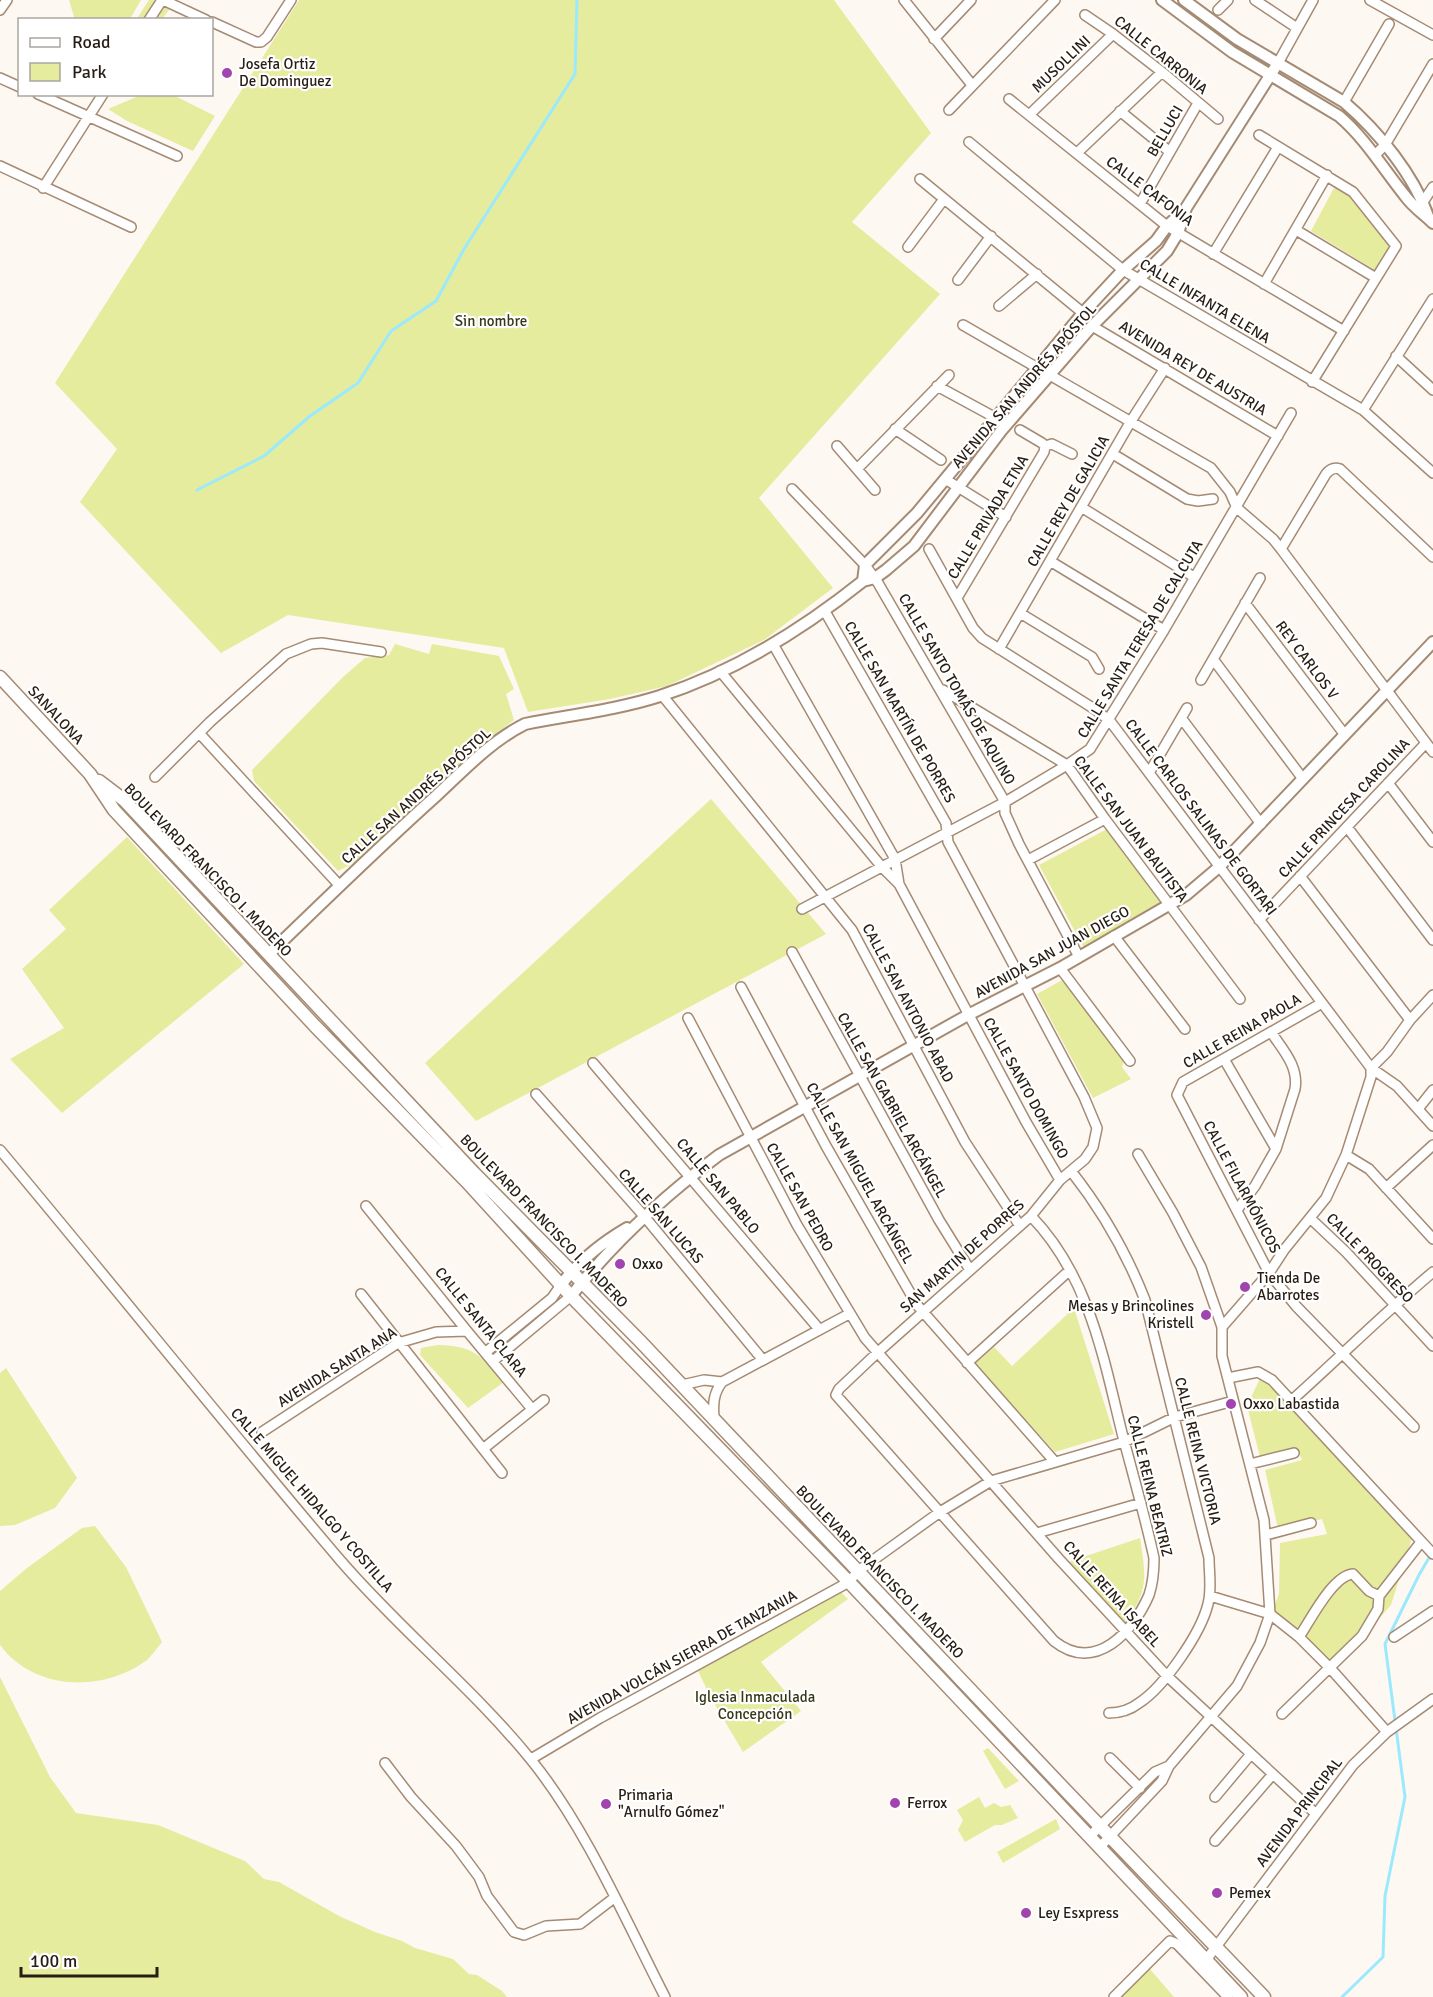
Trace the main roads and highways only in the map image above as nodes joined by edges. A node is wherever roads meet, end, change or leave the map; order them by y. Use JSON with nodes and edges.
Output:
{"nodes":[{"id":1,"x":0,"y":677,"type":"edge"},
{"id":2,"x":90,"y":774,"type":"junction"},
{"id":3,"x":186,"y":865,"type":"junction"},
{"id":4,"x":175,"y":875,"type":"junction"},
{"id":5,"x":1241,"y":1997,"type":"edge"},
{"id":6,"x":1264,"y":1997,"type":"edge"}],
"edges":[{"from":1,"to":2,"type":"main road","name":"SANALONA"},
{"from":2,"to":3,"type":"main road","name":"BOULEVARD FRANCISCO I. MADERO"},
{"from":2,"to":4,"type":"main road","name":"BOULEVARD FRANCISCO I. MADERO"},
{"from":3,"to":4,"type":"main road"},
{"from":3,"to":6,"type":"main road","name":"BOULEVARD FRANCISCO I. MADERO"},
{"from":4,"to":5,"type":"main road","name":"BOULEVARD FRANCISCO I. MADERO"}]}
